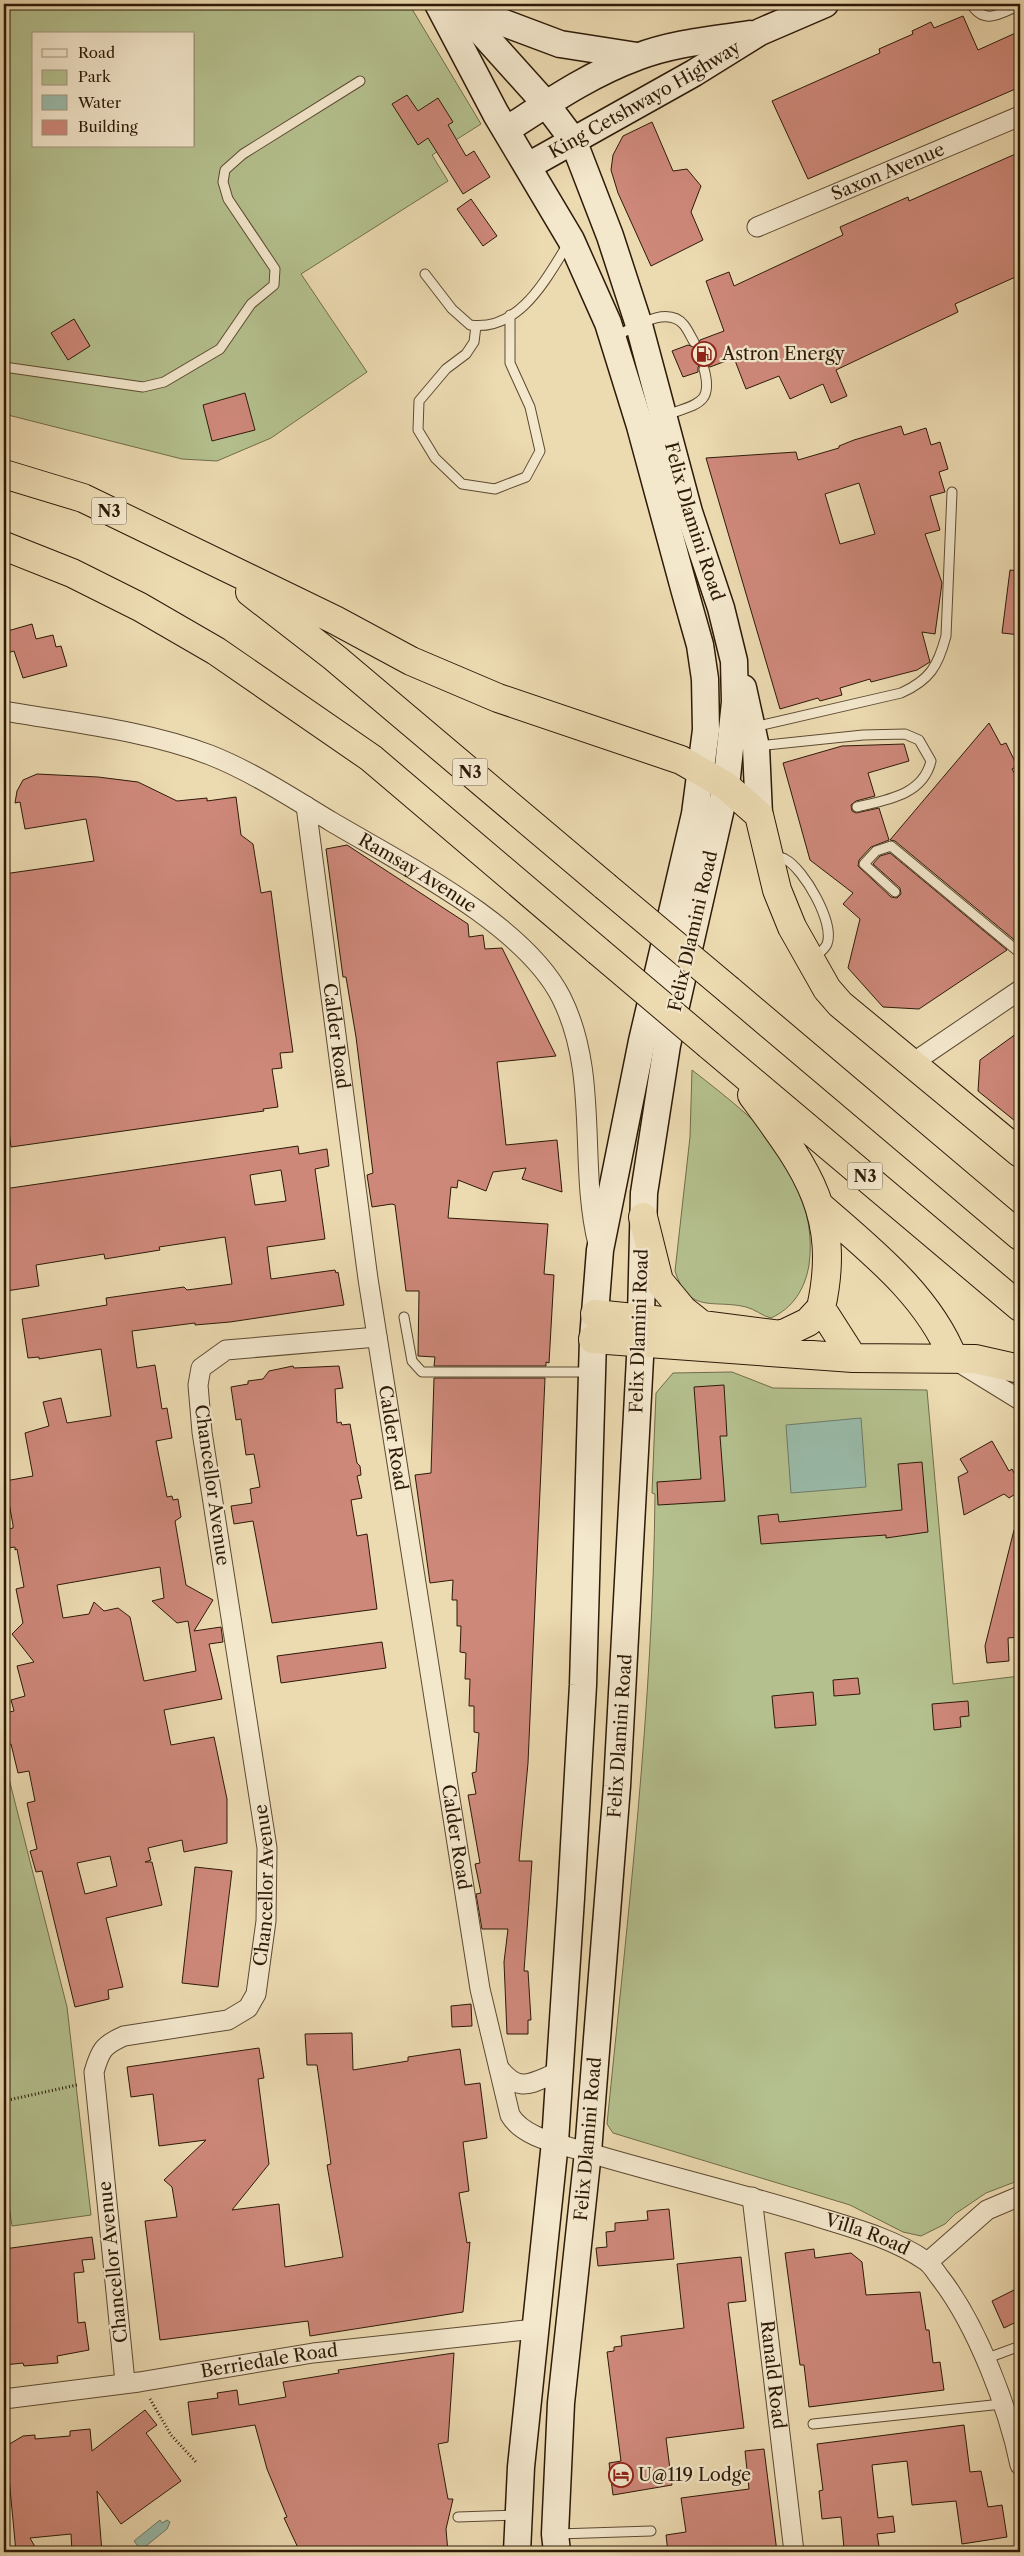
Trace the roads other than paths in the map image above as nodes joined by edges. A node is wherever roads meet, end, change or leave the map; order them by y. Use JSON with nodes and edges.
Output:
{"nodes":[{"id":1,"x":438,"y":4,"type":"edge"},
{"id":2,"x":456,"y":4,"type":"edge"},
{"id":3,"x":464,"y":4,"type":"edge"},
{"id":4,"x":824,"y":4,"type":"edge"},
{"id":5,"x":972,"y":4,"type":"edge"},
{"id":6,"x":1020,"y":5,"type":"edge"},
{"id":7,"x":760,"y":32,"type":"junction"},
{"id":8,"x":637,"y":56,"type":"junction"},
{"id":9,"x":360,"y":81,"type":"dead end"},
{"id":10,"x":546,"y":104,"type":"junction"},
{"id":11,"x":1020,"y":116,"type":"edge"},
{"id":12,"x":506,"y":130,"type":"junction"},
{"id":13,"x":573,"y":140,"type":"junction"},
{"id":14,"x":528,"y":166,"type":"junction"},
{"id":15,"x":757,"y":227,"type":"dead end"},
{"id":16,"x":571,"y":240,"type":"junction"},
{"id":17,"x":425,"y":274,"type":"dead end"},
{"id":18,"x":510,"y":315,"type":"junction"},
{"id":19,"x":639,"y":325,"type":"junction"},
{"id":20,"x":476,"y":326,"type":"junction"},
{"id":21,"x":612,"y":338,"type":"junction"},
{"id":22,"x":694,"y":342,"type":"dead end"},
{"id":23,"x":4,"y":367,"type":"edge"},
{"id":24,"x":704,"y":369,"type":"dead end"},
{"id":25,"x":652,"y":421,"type":"junction"},
{"id":26,"x":4,"y":474,"type":"edge"},
{"id":27,"x":952,"y":492,"type":"dead end"},
{"id":28,"x":4,"y":546,"type":"edge"},
{"id":29,"x":209,"y":560,"type":"junction"},
{"id":30,"x":4,"y":711,"type":"edge"},
{"id":31,"x":747,"y":734,"type":"junction"},
{"id":32,"x":700,"y":770,"type":"junction"},
{"id":33,"x":726,"y":786,"type":"junction"},
{"id":34,"x":306,"y":806,"type":"junction"},
{"id":35,"x":857,"y":807,"type":"dead end"},
{"id":36,"x":759,"y":815,"type":"junction"},
{"id":37,"x":895,"y":892,"type":"dead end"},
{"id":38,"x":1020,"y":953,"type":"edge"},
{"id":39,"x":1020,"y":990,"type":"edge"},
{"id":40,"x":718,"y":1053,"type":"junction"},
{"id":41,"x":912,"y":1064,"type":"junction"},
{"id":42,"x":1020,"y":1153,"type":"edge"},
{"id":43,"x":821,"y":1207,"type":"junction"},
{"id":44,"x":643,"y":1217,"type":"junction"},
{"id":45,"x":1020,"y":1236,"type":"edge"},
{"id":46,"x":600,"y":1250,"type":"junction"},
{"id":47,"x":821,"y":1308,"type":"junction"},
{"id":48,"x":1020,"y":1308,"type":"edge"},
{"id":49,"x":404,"y":1317,"type":"dead end"},
{"id":50,"x":702,"y":1325,"type":"junction"},
{"id":51,"x":594,"y":1326,"type":"junction"},
{"id":52,"x":641,"y":1330,"type":"junction"},
{"id":53,"x":377,"y":1337,"type":"junction"},
{"id":54,"x":853,"y":1358,"type":"junction"},
{"id":55,"x":953,"y":1358,"type":"junction"},
{"id":56,"x":1020,"y":1369,"type":"edge"},
{"id":57,"x":593,"y":1372,"type":"junction"},
{"id":58,"x":1020,"y":1400,"type":"edge"},
{"id":59,"x":499,"y":2066,"type":"junction"},
{"id":60,"x":560,"y":2072,"type":"junction"},
{"id":61,"x":555,"y":2142,"type":"junction"},
{"id":62,"x":588,"y":2152,"type":"junction"},
{"id":63,"x":1020,"y":2196,"type":"edge"},
{"id":64,"x":752,"y":2197,"type":"junction"},
{"id":65,"x":928,"y":2262,"type":"junction"},
{"id":66,"x":535,"y":2329,"type":"junction"},
{"id":67,"x":1020,"y":2346,"type":"edge"},
{"id":68,"x":985,"y":2359,"type":"junction"},
{"id":69,"x":132,"y":2382,"type":"junction"},
{"id":70,"x":4,"y":2399,"type":"edge"},
{"id":71,"x":1002,"y":2404,"type":"junction"},
{"id":72,"x":813,"y":2424,"type":"dead end"},
{"id":73,"x":1019,"y":2453,"type":"edge"},
{"id":74,"x":518,"y":2515,"type":"junction"},
{"id":75,"x":458,"y":2517,"type":"dead end"},
{"id":76,"x":651,"y":2531,"type":"dead end"},
{"id":77,"x":556,"y":2543,"type":"edge"},
{"id":78,"x":517,"y":2552,"type":"edge"},
{"id":79,"x":794,"y":2552,"type":"edge"}],
"edges":[{"from":1,"to":12,"type":"main road"},
{"from":2,"to":10,"type":"main road"},
{"from":3,"to":8,"type":"main road"},
{"from":4,"to":7,"type":"main road","name":"King Cetshwayo Highway"},
{"from":5,"to":6,"type":"lane"},
{"from":7,"to":8,"type":"main road","name":"King Cetshwayo Highway"},
{"from":7,"to":13,"type":"main road","name":"King Cetshwayo Highway"},
{"from":8,"to":10,"type":"main road","name":"King Cetshwayo Highway"},
{"from":9,"to":23,"type":"lane"},
{"from":10,"to":12,"type":"main road","name":"King Cetshwayo Highway"},
{"from":10,"to":13,"type":"main road","name":"Felix Dlamini Road"},
{"from":11,"to":15,"type":"street","name":"Saxon Avenue"},
{"from":12,"to":14,"type":"main road","name":"Felix Dlamini Road"},
{"from":13,"to":14,"type":"main road","name":"King Cetshwayo Highway"},
{"from":13,"to":19,"type":"main road","name":"Felix Dlamini Road"},
{"from":14,"to":16,"type":"main road","name":"Felix Dlamini Road"},
{"from":16,"to":18,"type":"lane"},
{"from":16,"to":21,"type":"main road","name":"Felix Dlamini Road"},
{"from":17,"to":20,"type":"lane"},
{"from":18,"to":20,"type":"lane"},
{"from":18,"to":20,"type":"lane"},
{"from":19,"to":21,"type":"lane"},
{"from":19,"to":22,"type":"lane"},
{"from":19,"to":25,"type":"main road","name":"Felix Dlamini Road"},
{"from":21,"to":25,"type":"main road","name":"Felix Dlamini Road"},
{"from":24,"to":25,"type":"lane"},
{"from":25,"to":31,"type":"main road","name":"Felix Dlamini Road"},
{"from":25,"to":32,"type":"main road","name":"Felix Dlamini Road"},
{"from":26,"to":29,"type":"highway","number":"N3"},
{"from":27,"to":31,"type":"lane"},
{"from":28,"to":40,"type":"highway","number":"N3","bridge":true},
{"from":29,"to":32,"type":"highway"},
{"from":29,"to":45,"type":"highway","number":"N3","bridge":true},
{"from":30,"to":34,"type":"street","name":"Ramsay Avenue"},
{"from":31,"to":33,"type":"main road","name":"Felix Dlamini Road"},
{"from":31,"to":35,"type":"lane"},
{"from":31,"to":36,"type":"main road"},
{"from":32,"to":33,"type":"highway"},
{"from":32,"to":46,"type":"main road","name":"Felix Dlamini Road"},
{"from":33,"to":36,"type":"highway"},
{"from":33,"to":44,"type":"main road","name":"Felix Dlamini Road"},
{"from":34,"to":46,"type":"street","name":"Ramsay Avenue"},
{"from":34,"to":53,"type":"street","name":"Calder Road"},
{"from":36,"to":41,"type":"highway"},
{"from":37,"to":38,"type":"lane"},
{"from":39,"to":41,"type":"street"},
{"from":40,"to":43,"type":"highway"},
{"from":40,"to":48,"type":"highway","number":"N3"},
{"from":41,"to":42,"type":"highway"},
{"from":43,"to":47,"type":"highway"},
{"from":43,"to":55,"type":"highway"},
{"from":44,"to":50,"type":"highway"},
{"from":44,"to":52,"type":"main road","name":"Felix Dlamini Road"},
{"from":46,"to":51,"type":"main road","name":"Felix Dlamini Road"},
{"from":47,"to":50,"type":"highway"},
{"from":47,"to":54,"type":"highway"},
{"from":49,"to":57,"type":"lane"},
{"from":50,"to":52,"type":"highway"},
{"from":51,"to":52,"type":"highway"},
{"from":51,"to":57,"type":"main road","name":"Felix Dlamini Road"},
{"from":52,"to":54,"type":"highway"},
{"from":52,"to":62,"type":"main road","name":"Felix Dlamini Road"},
{"from":53,"to":59,"type":"street","name":"Calder Road"},
{"from":53,"to":69,"type":"street","name":"Chancellor Avenue"},
{"from":54,"to":55,"type":"highway"},
{"from":55,"to":56,"type":"highway"},
{"from":55,"to":58,"type":"street"},
{"from":57,"to":60,"type":"main road","name":"Felix Dlamini Road"},
{"from":59,"to":60,"type":"street","name":"Calder Road"},
{"from":59,"to":61,"type":"street","name":"Calder Road"},
{"from":60,"to":61,"type":"main road","name":"Felix Dlamini Road"},
{"from":61,"to":62,"type":"street","name":"Villa Road"},
{"from":61,"to":66,"type":"main road","name":"Felix Dlamini Road"},
{"from":62,"to":64,"type":"street","name":"Villa Road"},
{"from":62,"to":77,"type":"main road","name":"Felix Dlamini Road"},
{"from":63,"to":65,"type":"street"},
{"from":64,"to":65,"type":"street","name":"Villa Road"},
{"from":64,"to":79,"type":"street","name":"Ranald Road"},
{"from":65,"to":68,"type":"street","name":"Villa Road"},
{"from":66,"to":69,"type":"street","name":"Berriedale Road"},
{"from":66,"to":74,"type":"main road","name":"Felix Dlamini Road"},
{"from":67,"to":68,"type":"lane"},
{"from":68,"to":71,"type":"street","name":"Villa Road"},
{"from":69,"to":70,"type":"street","name":"Berriedale Road"},
{"from":71,"to":72,"type":"lane"},
{"from":71,"to":73,"type":"street","name":"Villa Road"},
{"from":74,"to":75,"type":"lane"},
{"from":74,"to":78,"type":"main road","name":"Felix Dlamini Road"},
{"from":76,"to":77,"type":"lane"}]}
